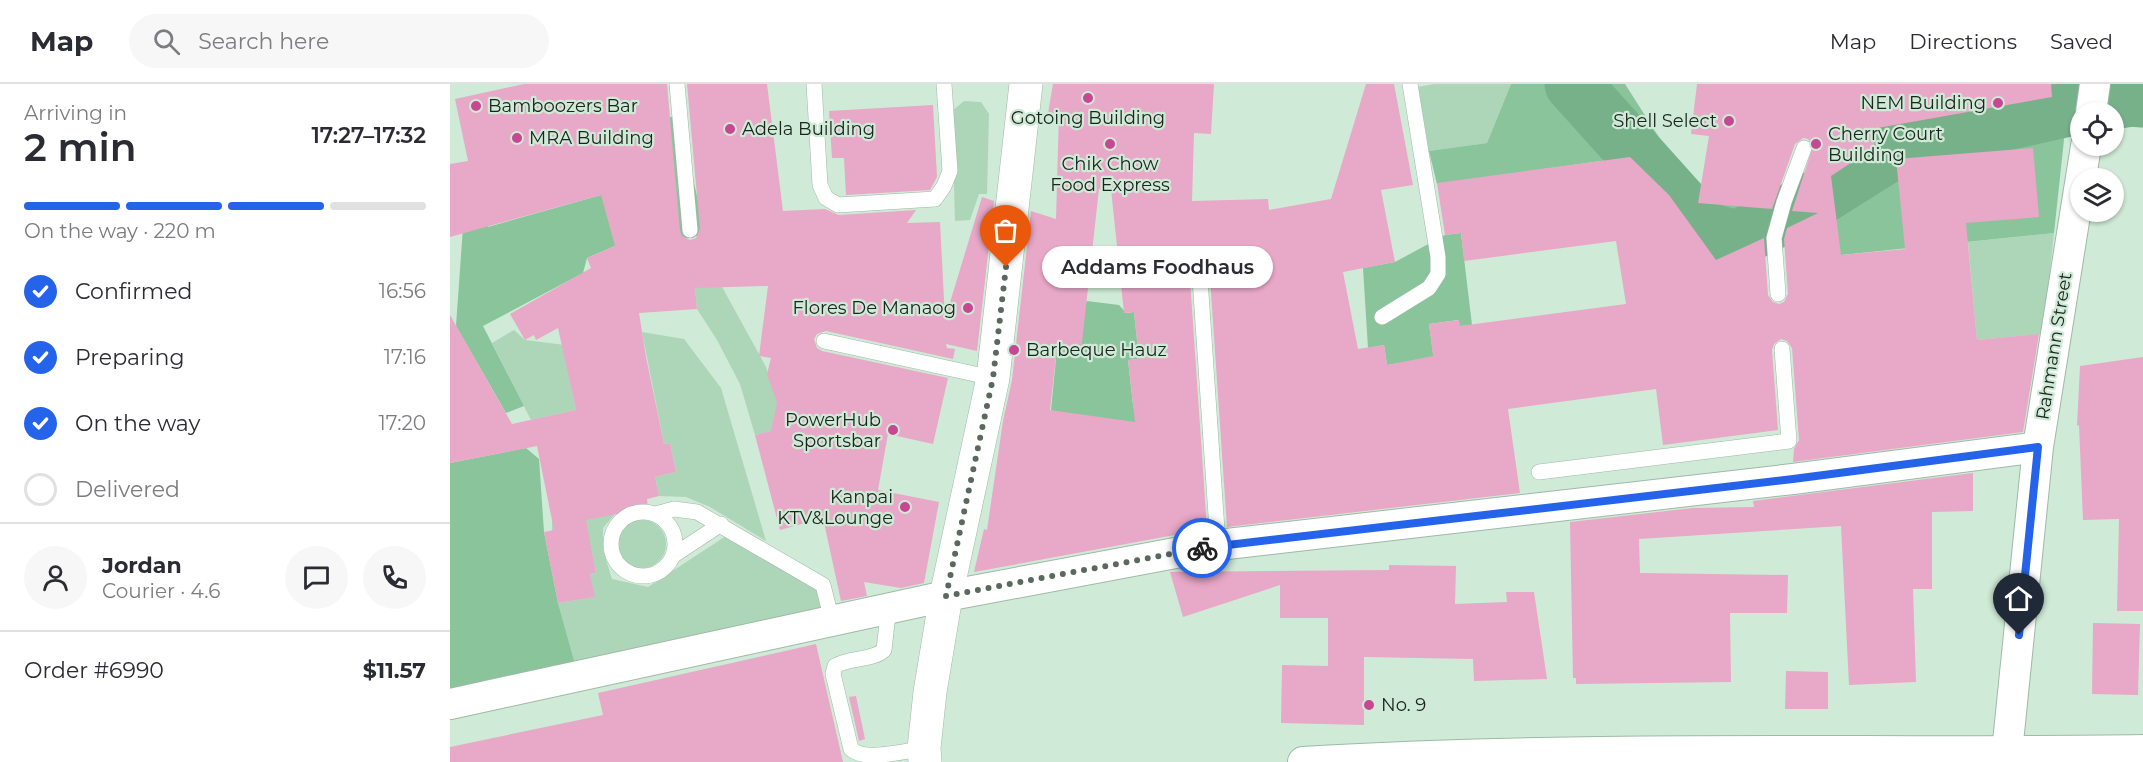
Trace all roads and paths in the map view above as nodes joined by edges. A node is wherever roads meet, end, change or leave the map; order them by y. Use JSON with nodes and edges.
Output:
{"nodes":[{"id":1,"x":677,"y":84,"type":"edge"},
{"id":2,"x":814,"y":84,"type":"edge"},
{"id":3,"x":944,"y":84,"type":"edge"},
{"id":4,"x":1410,"y":84,"type":"edge"},
{"id":5,"x":1019,"y":86,"type":"edge"},
{"id":6,"x":1804,"y":148,"type":"dead end"},
{"id":7,"x":2084,"y":156,"type":"edge"},
{"id":8,"x":690,"y":230,"type":"dead end"},
{"id":9,"x":1199,"y":264,"type":"dead end"},
{"id":10,"x":1778,"y":294,"type":"dead end"},
{"id":11,"x":1382,"y":317,"type":"dead end"},
{"id":12,"x":824,"y":341,"type":"dead end"},
{"id":13,"x":1782,"y":349,"type":"dead end"},
{"id":14,"x":993,"y":378,"type":"junction"},
{"id":15,"x":2038,"y":447,"type":"junction"},
{"id":16,"x":1539,"y":472,"type":"dead end"},
{"id":17,"x":656,"y":514,"type":"junction"},
{"id":18,"x":721,"y":524,"type":"junction"},
{"id":19,"x":1218,"y":545,"type":"junction"},
{"id":20,"x":674,"y":555,"type":"junction"},
{"id":21,"x":946,"y":596,"type":"junction"},
{"id":22,"x":885,"y":610,"type":"junction"},
{"id":23,"x":832,"y":621,"type":"junction"},
{"id":24,"x":450,"y":704,"type":"edge"},
{"id":25,"x":2143,"y":750,"type":"edge"},
{"id":26,"x":924,"y":755,"type":"edge"},
{"id":27,"x":1528,"y":757,"type":"edge"},
{"id":28,"x":2007,"y":757,"type":"edge"},
{"id":29,"x":1303,"y":762,"type":"edge"}],
"edges":[{"from":1,"to":8,"type":"lane"},
{"from":2,"to":3,"type":"lane"},
{"from":4,"to":11,"type":"lane"},
{"from":5,"to":14,"type":"street"},
{"from":6,"to":10,"type":"lane"},
{"from":7,"to":15,"type":"street","name":"Rahmann Street"},
{"from":9,"to":19,"type":"lane"},
{"from":12,"to":14,"type":"lane"},
{"from":13,"to":16,"type":"lane"},
{"from":14,"to":21,"type":"street"},
{"from":15,"to":19,"type":"street"},
{"from":15,"to":28,"type":"street","name":"Rahmann Street"},
{"from":17,"to":18,"type":"lane"},
{"from":17,"to":20,"type":"lane"},
{"from":17,"to":20,"type":"lane"},
{"from":18,"to":20,"type":"lane"},
{"from":18,"to":23,"type":"lane"},
{"from":19,"to":21,"type":"street"},
{"from":21,"to":22,"type":"street"},
{"from":21,"to":26,"type":"street"},
{"from":22,"to":23,"type":"street"},
{"from":22,"to":26,"type":"lane"},
{"from":23,"to":24,"type":"street"},
{"from":25,"to":28,"type":"street"},
{"from":27,"to":28,"type":"street"},
{"from":27,"to":29,"type":"street"}]}
